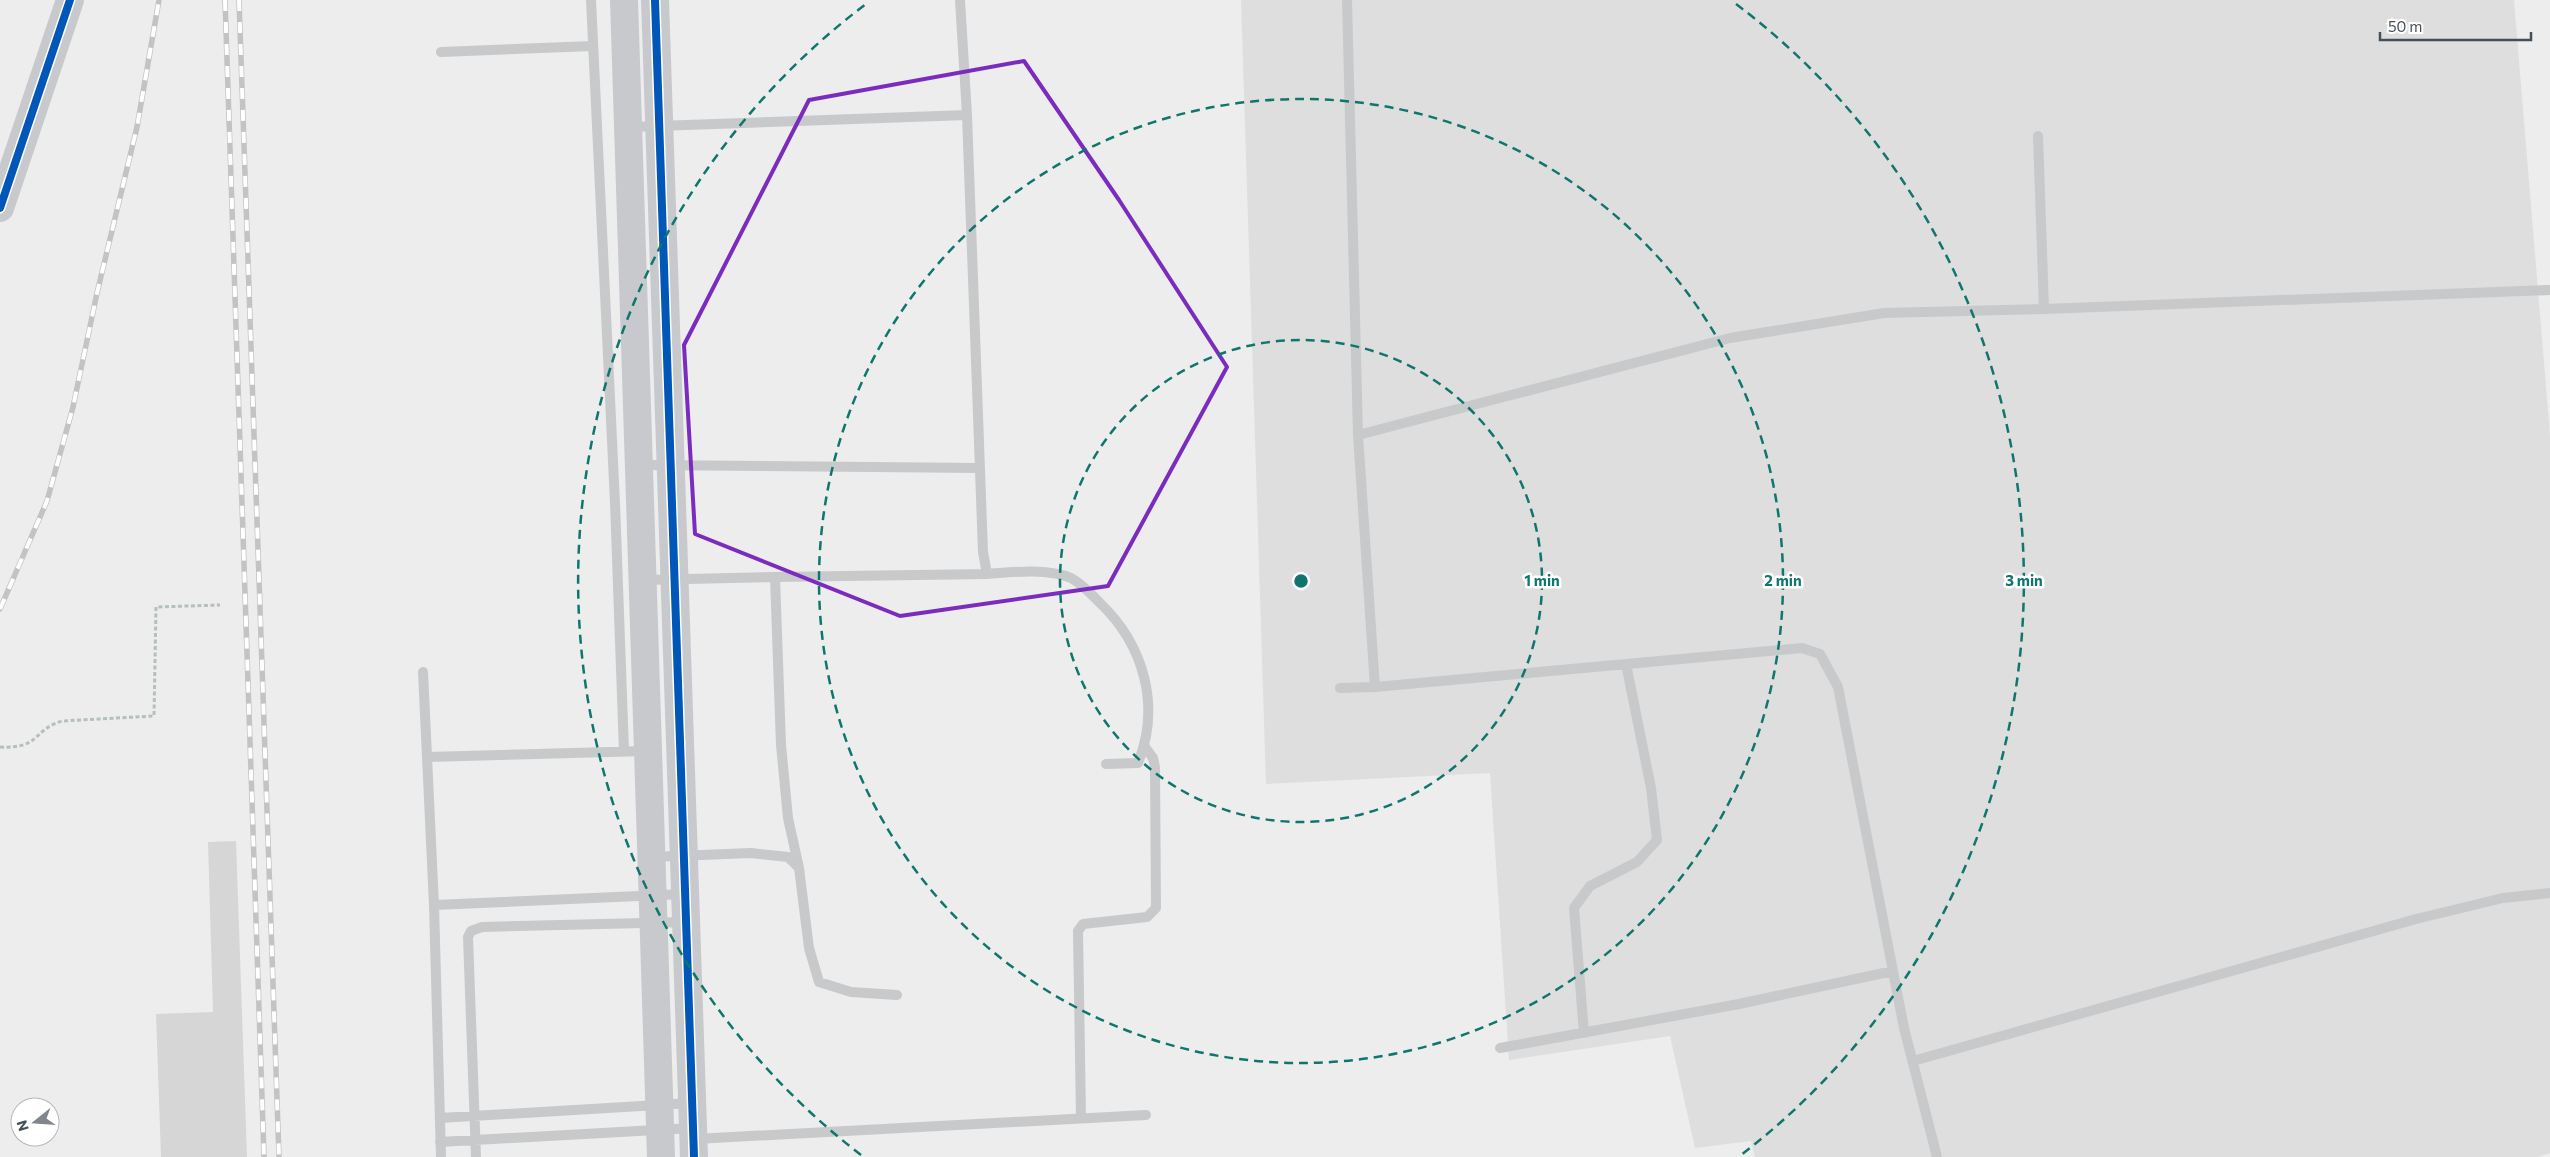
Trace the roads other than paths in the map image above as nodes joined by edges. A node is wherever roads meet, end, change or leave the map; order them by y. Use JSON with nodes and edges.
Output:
{"nodes":[{"id":1,"x":70,"y":0,"type":"edge"},
{"id":2,"x":592,"y":0,"type":"edge"},
{"id":3,"x":624,"y":0,"type":"edge"},
{"id":4,"x":655,"y":0,"type":"edge"},
{"id":5,"x":960,"y":0,"type":"edge"},
{"id":6,"x":1347,"y":0,"type":"edge"},
{"id":7,"x":593,"y":46,"type":"junction"},
{"id":8,"x":441,"y":52,"type":"dead end"},
{"id":9,"x":966,"y":114,"type":"junction"},
{"id":10,"x":659,"y":126,"type":"junction"},
{"id":11,"x":628,"y":128,"type":"junction"},
{"id":12,"x":2038,"y":136,"type":"dead end"},
{"id":13,"x":0,"y":208,"type":"edge"},
{"id":14,"x":2550,"y":290,"type":"edge"},
{"id":15,"x":2044,"y":309,"type":"junction"},
{"id":16,"x":1358,"y":435,"type":"junction"},
{"id":17,"x":638,"y":465,"type":"junction"},
{"id":18,"x":672,"y":465,"type":"junction"},
{"id":19,"x":980,"y":468,"type":"junction"},
{"id":20,"x":987,"y":574,"type":"junction"},
{"id":21,"x":775,"y":577,"type":"junction"},
{"id":22,"x":675,"y":579,"type":"junction"},
{"id":23,"x":642,"y":580,"type":"junction"},
{"id":24,"x":1626,"y":664,"type":"junction"},
{"id":25,"x":423,"y":672,"type":"dead end"},
{"id":26,"x":1375,"y":687,"type":"junction"},
{"id":27,"x":1340,"y":688,"type":"dead end"},
{"id":28,"x":1145,"y":747,"type":"junction"},
{"id":29,"x":636,"y":751,"type":"junction"},
{"id":30,"x":427,"y":757,"type":"junction"},
{"id":31,"x":1106,"y":764,"type":"dead end"},
{"id":32,"x":683,"y":856,"type":"junction"},
{"id":33,"x":651,"y":857,"type":"junction"},
{"id":34,"x":800,"y":868,"type":"junction"},
{"id":35,"x":2550,"y":893,"type":"edge"},
{"id":36,"x":684,"y":894,"type":"junction"},
{"id":37,"x":652,"y":896,"type":"junction"},
{"id":38,"x":434,"y":905,"type":"junction"},
{"id":39,"x":685,"y":922,"type":"junction"},
{"id":40,"x":653,"y":923,"type":"junction"},
{"id":41,"x":1893,"y":971,"type":"junction"},
{"id":42,"x":897,"y":995,"type":"dead end"},
{"id":43,"x":1584,"y":1033,"type":"junction"},
{"id":44,"x":1500,"y":1048,"type":"dead end"},
{"id":45,"x":1912,"y":1061,"type":"junction"},
{"id":46,"x":1146,"y":1115,"type":"dead end"},
{"id":47,"x":475,"y":1116,"type":"junction"},
{"id":48,"x":440,"y":1118,"type":"junction"},
{"id":49,"x":659,"y":1118,"type":"junction"},
{"id":50,"x":1081,"y":1118,"type":"junction"},
{"id":51,"x":693,"y":1132,"type":"edge"},
{"id":52,"x":475,"y":1140,"type":"junction"},
{"id":53,"x":440,"y":1142,"type":"junction"},
{"id":54,"x":441,"y":1157,"type":"edge"},
{"id":55,"x":476,"y":1157,"type":"edge"},
{"id":56,"x":661,"y":1157,"type":"edge"},
{"id":57,"x":1937,"y":1157,"type":"edge"}],
"edges":[{"from":1,"to":13,"type":"street"},
{"from":2,"to":7,"type":"lane"},
{"from":3,"to":11,"type":"street"},
{"from":4,"to":10,"type":"street"},
{"from":5,"to":9,"type":"lane"},
{"from":6,"to":16,"type":"lane"},
{"from":7,"to":8,"type":"lane"},
{"from":7,"to":29,"type":"lane"},
{"from":9,"to":10,"type":"lane"},
{"from":9,"to":19,"type":"lane"},
{"from":10,"to":11,"type":"lane"},
{"from":10,"to":18,"type":"street"},
{"from":11,"to":17,"type":"street"},
{"from":12,"to":15,"type":"lane"},
{"from":14,"to":15,"type":"lane"},
{"from":15,"to":16,"type":"lane"},
{"from":16,"to":26,"type":"lane"},
{"from":17,"to":18,"type":"lane"},
{"from":17,"to":23,"type":"street"},
{"from":18,"to":19,"type":"lane"},
{"from":18,"to":22,"type":"street"},
{"from":19,"to":20,"type":"lane"},
{"from":20,"to":21,"type":"lane"},
{"from":20,"to":28,"type":"lane"},
{"from":21,"to":22,"type":"lane"},
{"from":21,"to":34,"type":"lane"},
{"from":22,"to":23,"type":"lane"},
{"from":22,"to":32,"type":"street"},
{"from":23,"to":29,"type":"street"},
{"from":24,"to":26,"type":"lane"},
{"from":24,"to":41,"type":"lane"},
{"from":24,"to":43,"type":"lane"},
{"from":25,"to":30,"type":"lane"},
{"from":26,"to":27,"type":"lane"},
{"from":28,"to":31,"type":"lane"},
{"from":28,"to":50,"type":"lane"},
{"from":29,"to":30,"type":"lane"},
{"from":29,"to":33,"type":"street"},
{"from":30,"to":38,"type":"lane"},
{"from":32,"to":33,"type":"lane"},
{"from":32,"to":34,"type":"lane"},
{"from":32,"to":36,"type":"street"},
{"from":33,"to":37,"type":"street"},
{"from":34,"to":42,"type":"lane"},
{"from":35,"to":45,"type":"lane"},
{"from":36,"to":37,"type":"lane"},
{"from":36,"to":39,"type":"street"},
{"from":37,"to":38,"type":"lane"},
{"from":37,"to":40,"type":"street"},
{"from":38,"to":48,"type":"lane"},
{"from":39,"to":40,"type":"lane"},
{"from":39,"to":51,"type":"street"},
{"from":40,"to":47,"type":"lane"},
{"from":40,"to":49,"type":"street"},
{"from":41,"to":43,"type":"lane"},
{"from":41,"to":45,"type":"lane"},
{"from":43,"to":44,"type":"lane"},
{"from":45,"to":57,"type":"lane"},
{"from":46,"to":50,"type":"lane"},
{"from":47,"to":48,"type":"lane"},
{"from":47,"to":49,"type":"lane"},
{"from":47,"to":52,"type":"lane"},
{"from":48,"to":53,"type":"lane"},
{"from":49,"to":51,"type":"lane"},
{"from":49,"to":51,"type":"lane"},
{"from":49,"to":52,"type":"lane"},
{"from":49,"to":56,"type":"street"},
{"from":50,"to":51,"type":"lane"},
{"from":52,"to":53,"type":"lane"},
{"from":52,"to":55,"type":"lane"},
{"from":53,"to":54,"type":"lane"}]}
